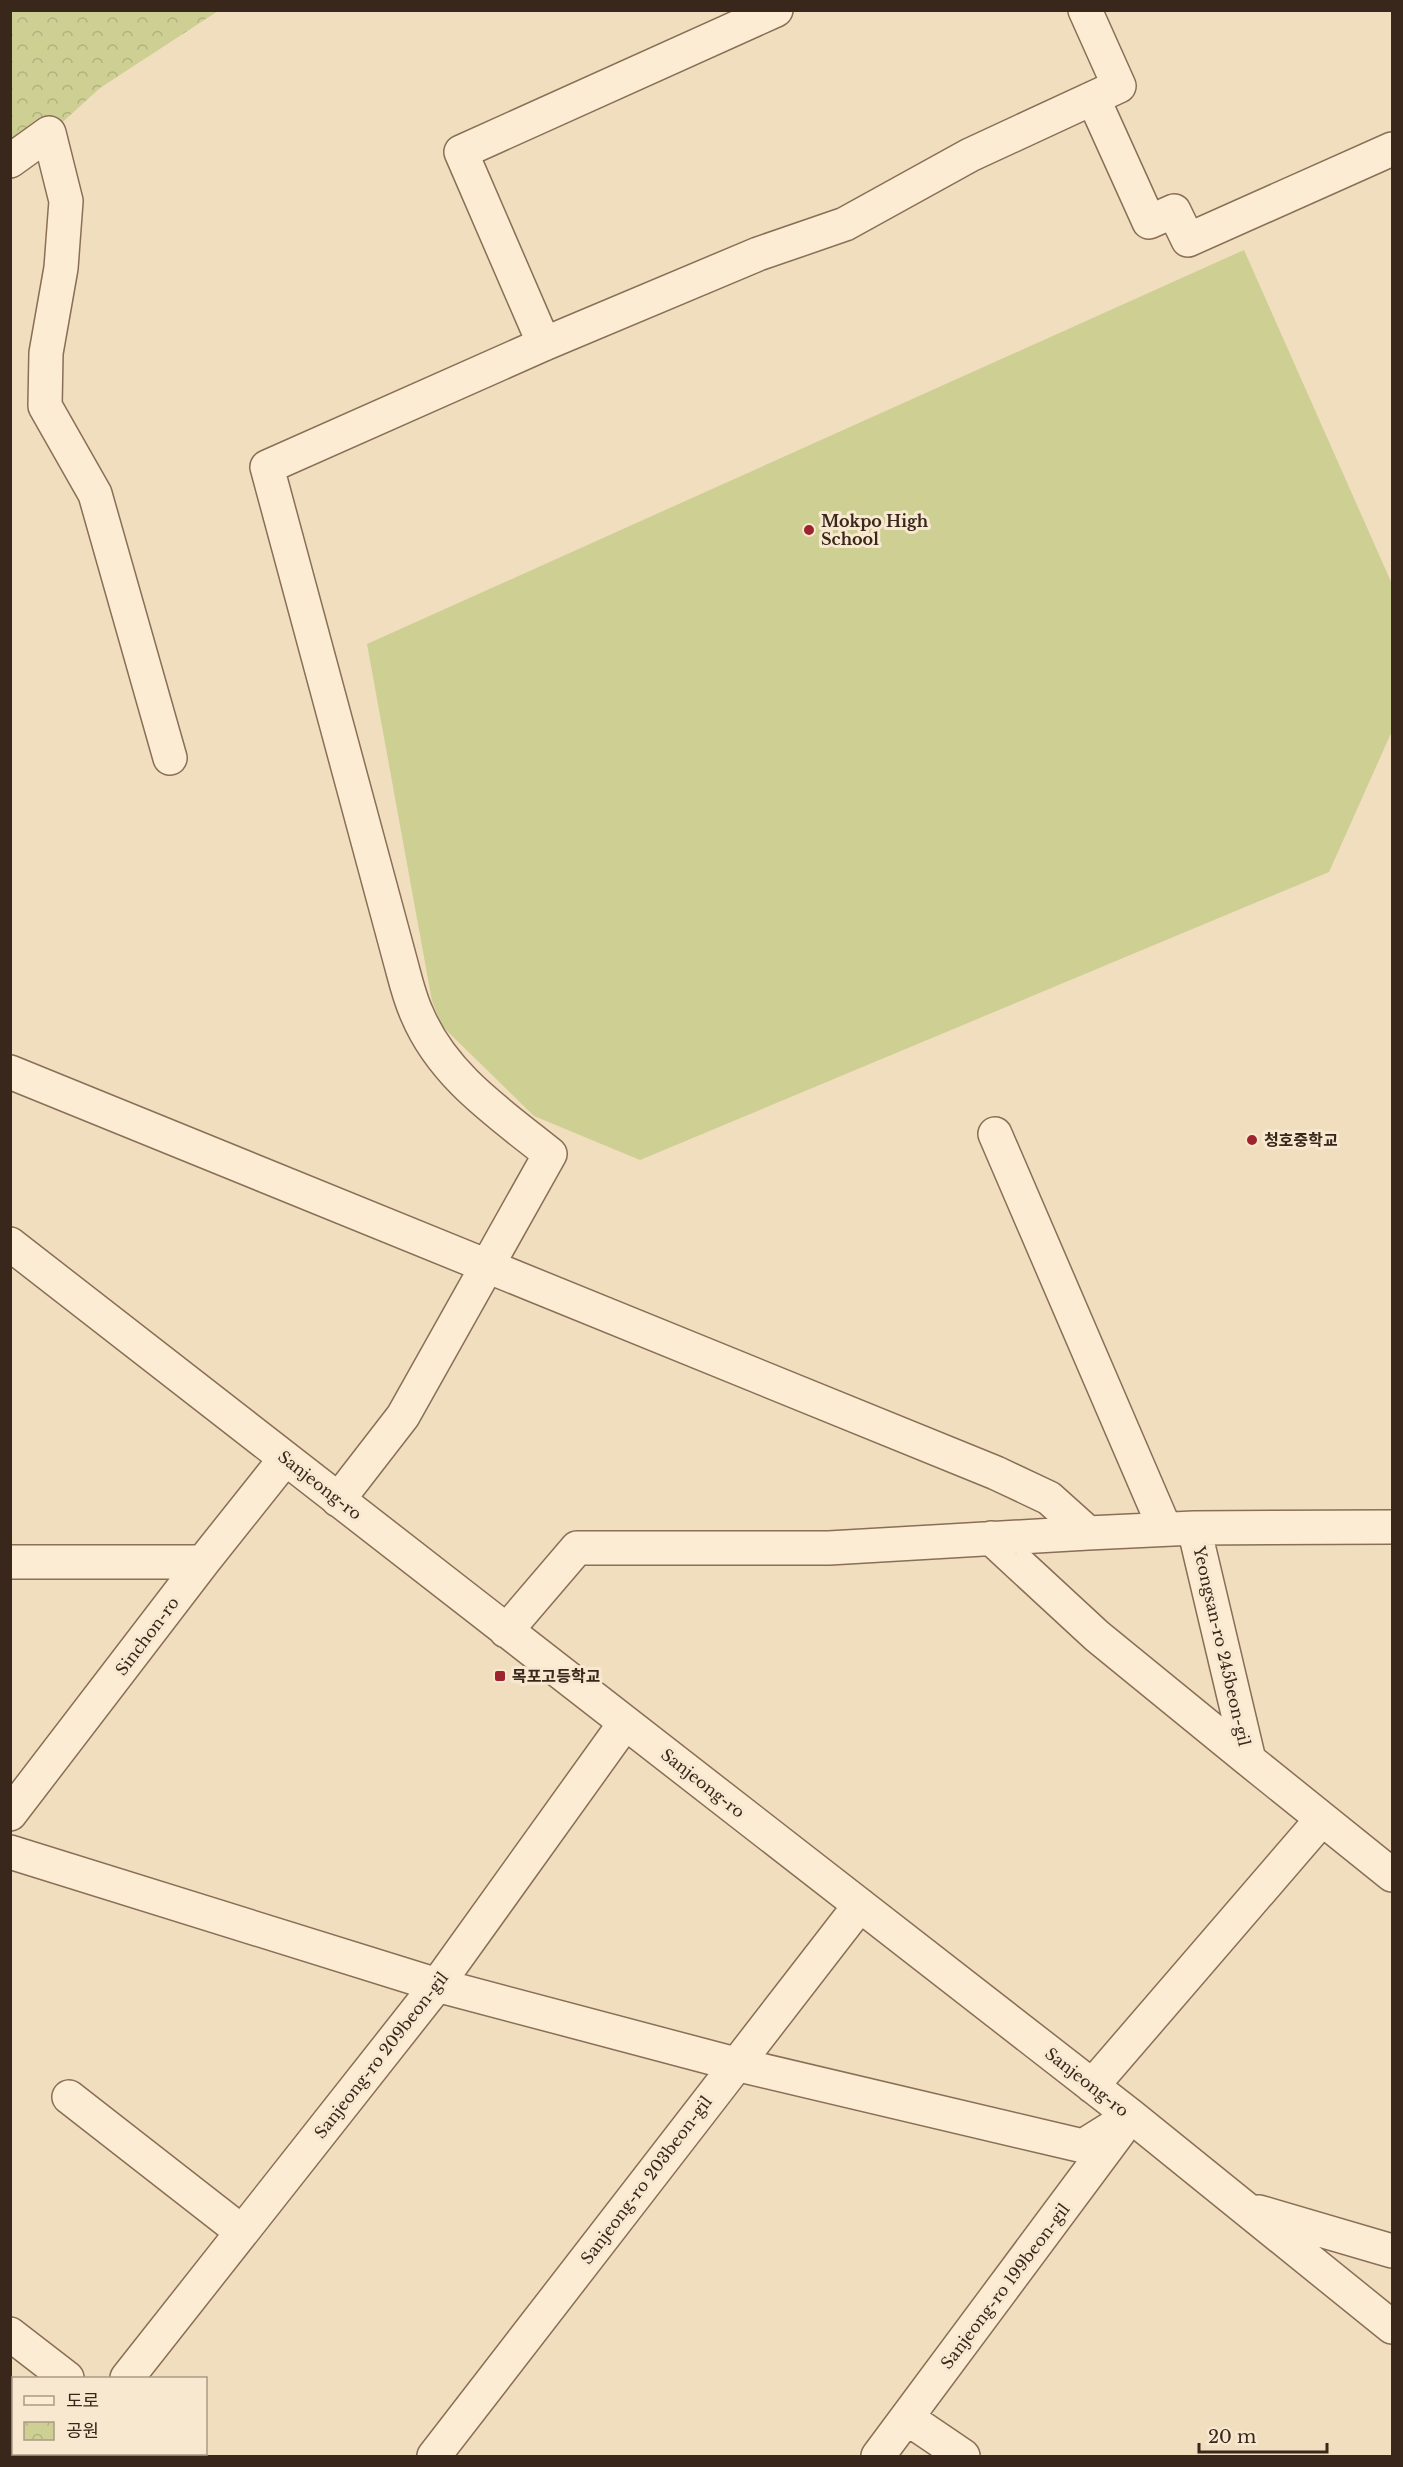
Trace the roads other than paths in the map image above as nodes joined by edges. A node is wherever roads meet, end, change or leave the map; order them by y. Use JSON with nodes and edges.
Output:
{"nodes":[{"id":1,"x":776,"y":10,"type":"edge"},
{"id":2,"x":1085,"y":10,"type":"edge"},
{"id":3,"x":1093,"y":98,"type":"junction"},
{"id":4,"x":1392,"y":149,"type":"edge"},
{"id":5,"x":10,"y":161,"type":"edge"},
{"id":6,"x":544,"y":344,"type":"junction"},
{"id":7,"x":170,"y":758,"type":"dead end"},
{"id":8,"x":10,"y":1072,"type":"edge"},
{"id":9,"x":995,"y":1134,"type":"dead end"},
{"id":10,"x":10,"y":1244,"type":"edge"},
{"id":11,"x":488,"y":1265,"type":"junction"},
{"id":12,"x":285,"y":1459,"type":"junction"},
{"id":13,"x":338,"y":1500,"type":"junction"},
{"id":14,"x":1392,"y":1527,"type":"edge"},
{"id":15,"x":1180,"y":1529,"type":"junction"},
{"id":16,"x":1088,"y":1533,"type":"junction"},
{"id":17,"x":992,"y":1538,"type":"junction"},
{"id":18,"x":10,"y":1562,"type":"edge"},
{"id":19,"x":203,"y":1562,"type":"junction"},
{"id":20,"x":506,"y":1631,"type":"junction"},
{"id":21,"x":626,"y":1723,"type":"junction"},
{"id":22,"x":1249,"y":1760,"type":"junction"},
{"id":23,"x":10,"y":1814,"type":"edge"},
{"id":24,"x":1322,"y":1819,"type":"junction"},
{"id":25,"x":10,"y":1852,"type":"edge"},
{"id":26,"x":1392,"y":1875,"type":"edge"},
{"id":27,"x":860,"y":1905,"type":"junction"},
{"id":28,"x":437,"y":1985,"type":"junction"},
{"id":29,"x":735,"y":2064,"type":"junction"},
{"id":30,"x":1092,"y":2086,"type":"junction"},
{"id":31,"x":69,"y":2097,"type":"dead end"},
{"id":32,"x":1131,"y":2116,"type":"junction"},
{"id":33,"x":1244,"y":2207,"type":"junction"},
{"id":34,"x":242,"y":2232,"type":"junction"},
{"id":35,"x":1392,"y":2251,"type":"edge"},
{"id":36,"x":1392,"y":2327,"type":"edge"},
{"id":37,"x":10,"y":2334,"type":"edge"},
{"id":38,"x":64,"y":2377,"type":"edge"},
{"id":39,"x":129,"y":2377,"type":"edge"},
{"id":40,"x":907,"y":2418,"type":"junction"},
{"id":41,"x":434,"y":2457,"type":"edge"},
{"id":42,"x":878,"y":2457,"type":"edge"},
{"id":43,"x":963,"y":2457,"type":"edge"}],
"edges":[{"from":1,"to":6,"type":"street"},
{"from":2,"to":3,"type":"street"},
{"from":3,"to":4,"type":"street"},
{"from":3,"to":6,"type":"street"},
{"from":5,"to":7,"type":"street"},
{"from":6,"to":11,"type":"street"},
{"from":8,"to":11,"type":"street"},
{"from":9,"to":15,"type":"street","name":"Yeongsan-ro 245beon-gil"},
{"from":10,"to":12,"type":"street","name":"Sanjeong-ro"},
{"from":11,"to":13,"type":"street"},
{"from":11,"to":16,"type":"street"},
{"from":12,"to":13,"type":"street","name":"Sanjeong-ro"},
{"from":12,"to":19,"type":"street","name":"Sinchon-ro"},
{"from":13,"to":20,"type":"street","name":"Sanjeong-ro"},
{"from":14,"to":15,"type":"street"},
{"from":15,"to":16,"type":"street"},
{"from":15,"to":22,"type":"street","name":"Yeongsan-ro 245beon-gil"},
{"from":16,"to":17,"type":"street"},
{"from":17,"to":20,"type":"street"},
{"from":17,"to":22,"type":"street"},
{"from":18,"to":19,"type":"street"},
{"from":19,"to":23,"type":"street","name":"Sinchon-ro"},
{"from":20,"to":21,"type":"street","name":"Sanjeong-ro"},
{"from":21,"to":27,"type":"street","name":"Sanjeong-ro"},
{"from":21,"to":28,"type":"street","name":"Sanjeong-ro 209beon-gil"},
{"from":22,"to":24,"type":"street","name":"Yeongsan-ro 245beon-gil"},
{"from":24,"to":26,"type":"street","name":"Yeongsan-ro 245beon-gil"},
{"from":24,"to":30,"type":"street"},
{"from":25,"to":28,"type":"street"},
{"from":27,"to":29,"type":"street","name":"Sanjeong-ro 203beon-gil"},
{"from":27,"to":30,"type":"street","name":"Sanjeong-ro"},
{"from":28,"to":29,"type":"street"},
{"from":28,"to":34,"type":"street","name":"Sanjeong-ro 209beon-gil"},
{"from":29,"to":32,"type":"street"},
{"from":29,"to":41,"type":"street","name":"Sanjeong-ro 203beon-gil"},
{"from":30,"to":32,"type":"street","name":"Sanjeong-ro"},
{"from":31,"to":34,"type":"street"},
{"from":32,"to":33,"type":"street","name":"Sanjeong-ro"},
{"from":32,"to":40,"type":"street","name":"Sanjeong-ro 199beon-gil"},
{"from":33,"to":35,"type":"street"},
{"from":33,"to":36,"type":"street","name":"Sanjeong-ro"},
{"from":34,"to":39,"type":"street","name":"Sanjeong-ro 209beon-gil"},
{"from":37,"to":38,"type":"street"},
{"from":40,"to":42,"type":"street","name":"Sanjeong-ro 199beon-gil"},
{"from":40,"to":43,"type":"street"}]}
